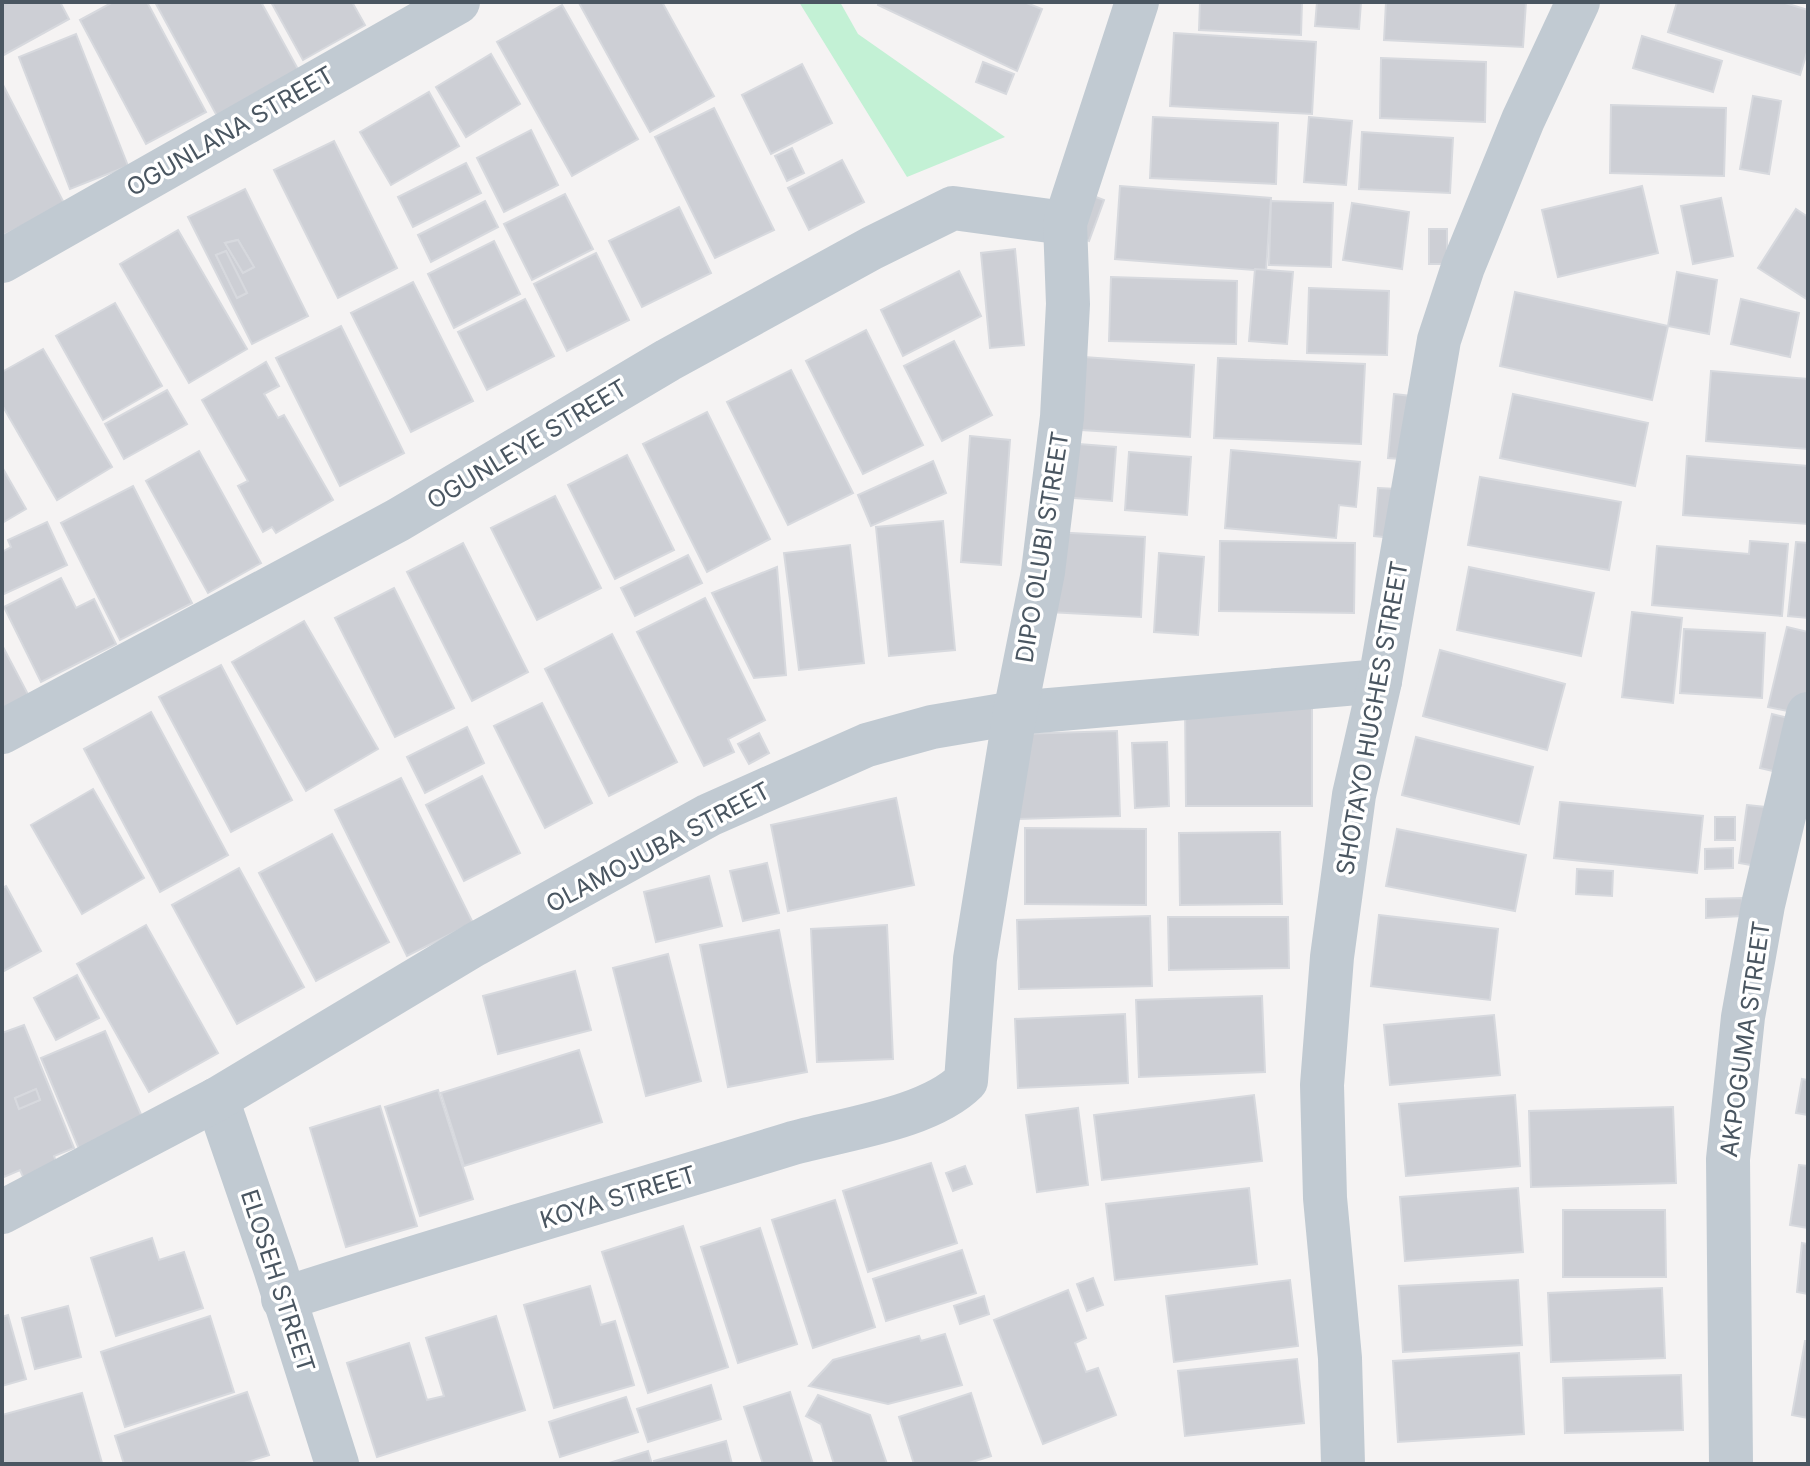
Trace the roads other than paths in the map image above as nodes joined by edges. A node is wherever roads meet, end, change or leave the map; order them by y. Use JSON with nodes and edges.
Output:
{"nodes":[{"id":1,"x":458,"y":2,"type":"edge"},
{"id":2,"x":1137,"y":2,"type":"edge"},
{"id":3,"x":1578,"y":2,"type":"edge"},
{"id":4,"x":1065,"y":223,"type":"junction"},
{"id":5,"x":2,"y":261,"type":"edge"},
{"id":6,"x":1380,"y":681,"type":"junction"},
{"id":7,"x":1015,"y":713,"type":"junction"},
{"id":8,"x":1808,"y":714,"type":"edge"},
{"id":9,"x":2,"y":732,"type":"edge"},
{"id":10,"x":953,"y":1094,"type":"joint"},
{"id":11,"x":217,"y":1099,"type":"junction"},
{"id":12,"x":2,"y":1212,"type":"edge"},
{"id":13,"x":283,"y":1299,"type":"junction"},
{"id":14,"x":337,"y":1464,"type":"edge"},
{"id":15,"x":1343,"y":1464,"type":"edge"},
{"id":16,"x":1731,"y":1464,"type":"edge"}],
"edges":[{"from":1,"to":5,"type":"street","name":"OGUNLANA STREET"},
{"from":2,"to":4,"type":"street","name":"DIPO OLUBI STREET"},
{"from":3,"to":6,"type":"street","name":"SHOTAYO HUGHES STREET"},
{"from":4,"to":7,"type":"street","name":"DIPO OLUBI STREET"},
{"from":4,"to":9,"type":"street","name":"OGUNLEYE STREET"},
{"from":6,"to":7,"type":"street","name":"OLAMOJUBA STREET"},
{"from":6,"to":15,"type":"street","name":"SHOTAYO HUGHES STREET"},
{"from":7,"to":10,"type":"street","name":"DIPO OLUBI STREET"},
{"from":7,"to":11,"type":"street","name":"OLAMOJUBA STREET"},
{"from":8,"to":16,"type":"street","name":"AKPOGUMA STREET"},
{"from":10,"to":13,"type":"street","name":"KOYA STREET"},
{"from":11,"to":12,"type":"street","name":"OLAMOJUBA STREET"},
{"from":11,"to":13,"type":"street","name":"ELOSEH STREET"},
{"from":13,"to":14,"type":"street","name":"ELOSEH STREET"}]}
